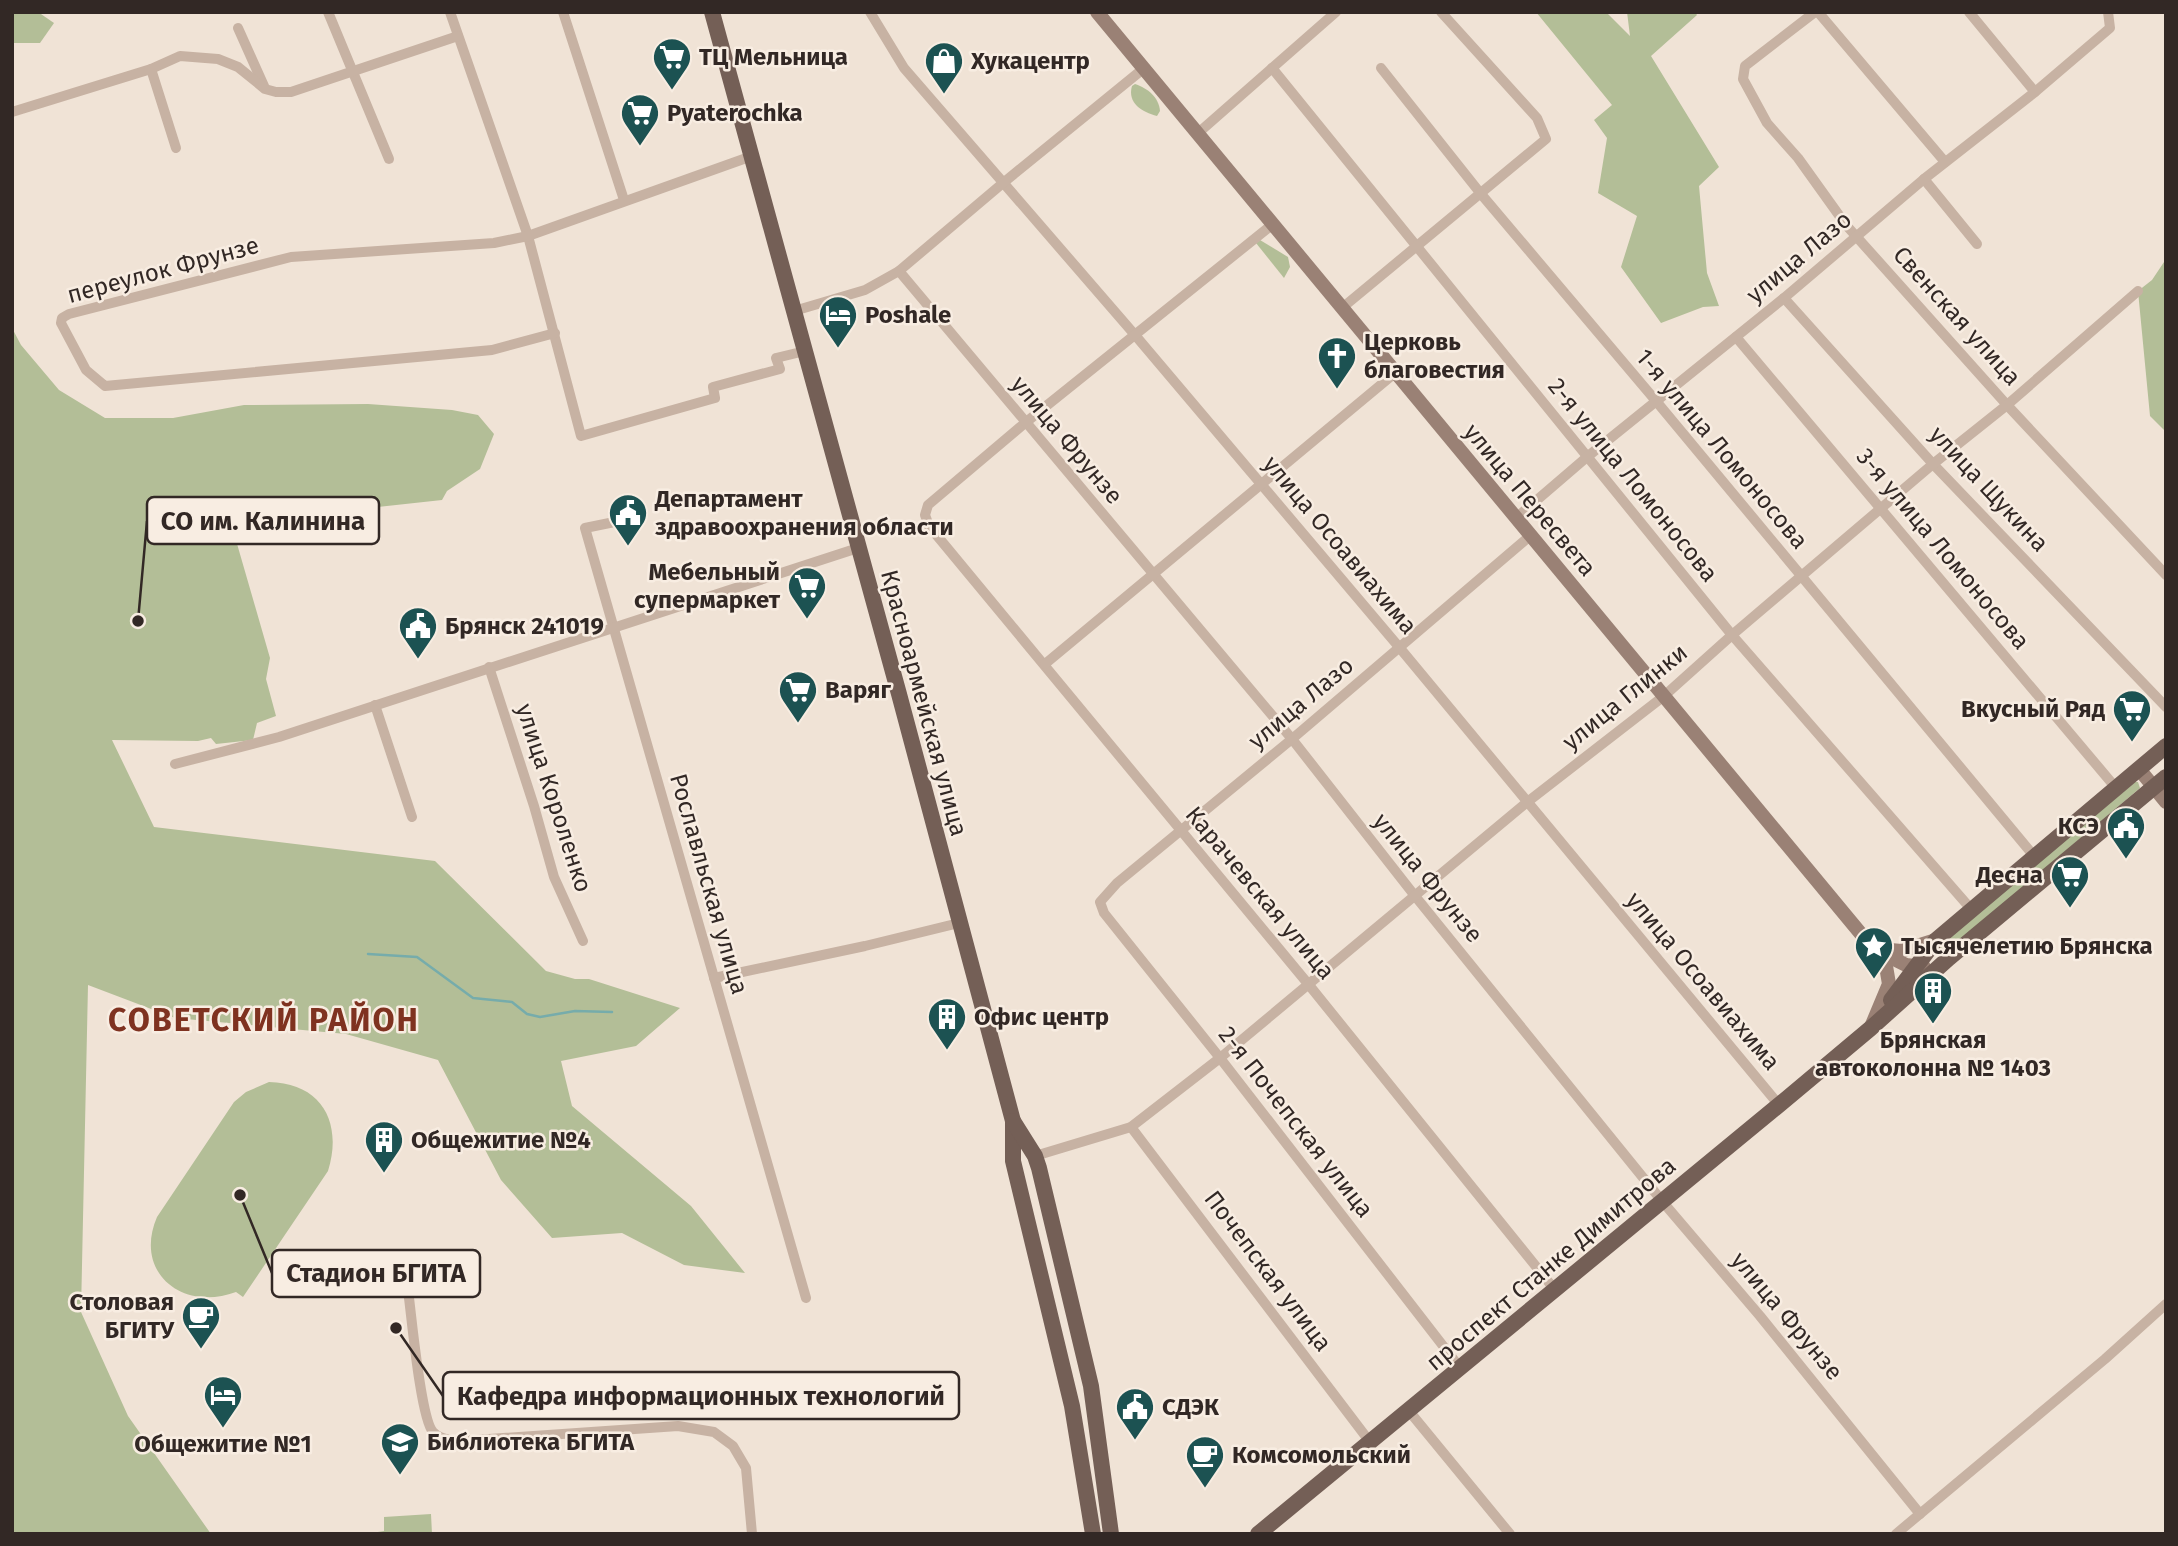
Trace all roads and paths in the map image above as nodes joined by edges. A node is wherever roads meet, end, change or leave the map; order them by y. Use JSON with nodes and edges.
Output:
{"nodes":[{"id":1,"x":328,"y":12,"type":"edge"},
{"id":2,"x":450,"y":12,"type":"edge"},
{"id":3,"x":563,"y":12,"type":"edge"},
{"id":4,"x":712,"y":12,"type":"edge"},
{"id":5,"x":870,"y":12,"type":"edge"},
{"id":6,"x":1097,"y":12,"type":"edge"},
{"id":7,"x":1336,"y":12,"type":"edge"},
{"id":8,"x":1441,"y":12,"type":"edge"},
{"id":9,"x":1817,"y":12,"type":"edge"},
{"id":10,"x":1969,"y":12,"type":"edge"},
{"id":11,"x":2108,"y":12,"type":"edge"},
{"id":12,"x":238,"y":28,"type":"dead end"},
{"id":13,"x":458,"y":36,"type":"junction"},
{"id":14,"x":1272,"y":68,"type":"junction"},
{"id":15,"x":1381,"y":68,"type":"dead end"},
{"id":16,"x":151,"y":69,"type":"junction"},
{"id":17,"x":1143,"y":69,"type":"junction"},
{"id":18,"x":351,"y":71,"type":"junction"},
{"id":19,"x":265,"y":89,"type":"junction"},
{"id":20,"x":2035,"y":92,"type":"junction"},
{"id":21,"x":12,"y":112,"type":"edge"},
{"id":22,"x":1197,"y":134,"type":"junction"},
{"id":23,"x":176,"y":148,"type":"dead end"},
{"id":24,"x":752,"y":156,"type":"junction"},
{"id":25,"x":389,"y":159,"type":"dead end"},
{"id":26,"x":1945,"y":162,"type":"junction"},
{"id":27,"x":1924,"y":179,"type":"junction"},
{"id":28,"x":1003,"y":183,"type":"junction"},
{"id":29,"x":1481,"y":194,"type":"junction"},
{"id":30,"x":624,"y":200,"type":"junction"},
{"id":31,"x":1272,"y":224,"type":"junction"},
{"id":32,"x":1857,"y":235,"type":"junction"},
{"id":33,"x":528,"y":236,"type":"junction"},
{"id":34,"x":1977,"y":244,"type":"dead end"},
{"id":35,"x":1418,"y":246,"type":"junction"},
{"id":36,"x":899,"y":271,"type":"junction"},
{"id":37,"x":2138,"y":291,"type":"dead end"},
{"id":38,"x":1784,"y":298,"type":"junction"},
{"id":39,"x":1342,"y":308,"type":"junction"},
{"id":40,"x":794,"y":311,"type":"junction"},
{"id":41,"x":555,"y":333,"type":"junction"},
{"id":42,"x":1135,"y":335,"type":"junction"},
{"id":43,"x":1736,"y":337,"type":"junction"},
{"id":44,"x":805,"y":351,"type":"junction"},
{"id":45,"x":1395,"y":373,"type":"junction"},
{"id":46,"x":1656,"y":401,"type":"junction"},
{"id":47,"x":2007,"y":405,"type":"junction"},
{"id":48,"x":1025,"y":423,"type":"junction"},
{"id":49,"x":1587,"y":457,"type":"junction"},
{"id":50,"x":1933,"y":464,"type":"junction"},
{"id":51,"x":1260,"y":484,"type":"junction"},
{"id":52,"x":1881,"y":508,"type":"junction"},
{"id":53,"x":634,"y":518,"type":"dead end"},
{"id":54,"x":1516,"y":518,"type":"junction"},
{"id":55,"x":1530,"y":536,"type":"junction"},
{"id":56,"x":858,"y":548,"type":"junction"},
{"id":57,"x":2166,"y":575,"type":"edge"},
{"id":58,"x":1153,"y":576,"type":"junction"},
{"id":59,"x":1801,"y":576,"type":"junction"},
{"id":60,"x":613,"y":626,"type":"junction"},
{"id":61,"x":1732,"y":635,"type":"junction"},
{"id":62,"x":1399,"y":647,"type":"junction"},
{"id":63,"x":1045,"y":664,"type":"junction"},
{"id":64,"x":489,"y":667,"type":"junction"},
{"id":65,"x":1664,"y":696,"type":"junction"},
{"id":66,"x":375,"y":705,"type":"junction"},
{"id":67,"x":2166,"y":707,"type":"edge"},
{"id":68,"x":1292,"y":739,"type":"junction"},
{"id":69,"x":2166,"y":746,"type":"edge"},
{"id":70,"x":175,"y":764,"type":"dead end"},
{"id":71,"x":2138,"y":769,"type":"junction"},
{"id":72,"x":2160,"y":782,"type":"edge"},
{"id":73,"x":2116,"y":788,"type":"junction"},
{"id":74,"x":2166,"y":802,"type":"edge"},
{"id":75,"x":1526,"y":803,"type":"junction"},
{"id":76,"x":412,"y":817,"type":"dead end"},
{"id":77,"x":1181,"y":831,"type":"junction"},
{"id":78,"x":2034,"y":856,"type":"junction"},
{"id":79,"x":1415,"y":896,"type":"junction"},
{"id":80,"x":1100,"y":902,"type":"joint"},
{"id":81,"x":1971,"y":909,"type":"junction"},
{"id":82,"x":959,"y":923,"type":"junction"},
{"id":83,"x":1936,"y":940,"type":"junction"},
{"id":84,"x":583,"y":941,"type":"dead end"},
{"id":85,"x":1871,"y":946,"type":"junction"},
{"id":86,"x":1949,"y":958,"type":"junction"},
{"id":87,"x":1915,"y":966,"type":"junction"},
{"id":88,"x":714,"y":978,"type":"junction"},
{"id":89,"x":1309,"y":985,"type":"junction"},
{"id":90,"x":1871,"y":1028,"type":"junction"},
{"id":91,"x":1220,"y":1058,"type":"junction"},
{"id":92,"x":1779,"y":1105,"type":"junction"},
{"id":93,"x":1013,"y":1121,"type":"junction"},
{"id":94,"x":1131,"y":1127,"type":"junction"},
{"id":95,"x":1035,"y":1156,"type":"junction"},
{"id":96,"x":1662,"y":1201,"type":"junction"},
{"id":97,"x":1555,"y":1290,"type":"junction"},
{"id":98,"x":409,"y":1298,"type":"dead end"},
{"id":99,"x":806,"y":1298,"type":"dead end"},
{"id":100,"x":2166,"y":1304,"type":"edge"},
{"id":101,"x":1461,"y":1369,"type":"junction"},
{"id":102,"x":1409,"y":1411,"type":"junction"},
{"id":103,"x":1370,"y":1442,"type":"junction"},
{"id":104,"x":1920,"y":1514,"type":"junction"},
{"id":105,"x":752,"y":1534,"type":"edge"},
{"id":106,"x":1093,"y":1534,"type":"edge"},
{"id":107,"x":1111,"y":1534,"type":"edge"},
{"id":108,"x":1258,"y":1534,"type":"edge"},
{"id":109,"x":1510,"y":1534,"type":"edge"},
{"id":110,"x":1896,"y":1534,"type":"edge"}],
"edges":[{"from":1,"to":18,"type":"street"},
{"from":2,"to":13,"type":"street"},
{"from":3,"to":30,"type":"street"},
{"from":4,"to":24,"type":"main road","name":"Красноармейская улица"},
{"from":5,"to":28,"type":"street","name":"улица Осоавиахима"},
{"from":6,"to":17,"type":"main road","name":"улица Пересвета"},
{"from":7,"to":14,"type":"street"},
{"from":8,"to":29,"type":"street"},
{"from":9,"to":26,"type":"street"},
{"from":9,"to":32,"type":"street","name":"Свенская улица"},
{"from":10,"to":20,"type":"street"},
{"from":11,"to":20,"type":"street","name":"улица Лазо"},
{"from":12,"to":19,"type":"street"},
{"from":13,"to":18,"type":"street"},
{"from":13,"to":33,"type":"street"},
{"from":14,"to":22,"type":"street"},
{"from":14,"to":35,"type":"street","name":"2-я улица Ломоносова"},
{"from":15,"to":29,"type":"street","name":"1-я улица Ломоносова"},
{"from":16,"to":19,"type":"street"},
{"from":16,"to":21,"type":"street"},
{"from":16,"to":23,"type":"street"},
{"from":17,"to":22,"type":"main road","name":"улица Пересвета"},
{"from":17,"to":28,"type":"street"},
{"from":18,"to":19,"type":"street"},
{"from":18,"to":25,"type":"street"},
{"from":20,"to":26,"type":"street","name":"улица Лазо"},
{"from":22,"to":31,"type":"main road","name":"улица Пересвета"},
{"from":24,"to":30,"type":"street","name":"переулок Фрунзе"},
{"from":24,"to":40,"type":"main road","name":"Красноармейская улица"},
{"from":26,"to":27,"type":"street","name":"улица Лазо"},
{"from":27,"to":32,"type":"street","name":"улица Лазо"},
{"from":27,"to":34,"type":"street"},
{"from":28,"to":36,"type":"street"},
{"from":28,"to":42,"type":"street","name":"улица Осоавиахима"},
{"from":29,"to":35,"type":"street"},
{"from":29,"to":46,"type":"street","name":"1-я улица Ломоносова"},
{"from":30,"to":33,"type":"street","name":"переулок Фрунзе"},
{"from":31,"to":39,"type":"main road","name":"улица Пересвета"},
{"from":31,"to":42,"type":"street"},
{"from":32,"to":38,"type":"street","name":"улица Лазо"},
{"from":32,"to":47,"type":"street","name":"Свенская улица"},
{"from":33,"to":41,"type":"street"},
{"from":33,"to":41,"type":"street","name":"переулок Фрунзе"},
{"from":35,"to":39,"type":"street"},
{"from":35,"to":49,"type":"street","name":"2-я улица Ломоносова"},
{"from":36,"to":40,"type":"street"},
{"from":36,"to":48,"type":"street","name":"улица Фрунзе"},
{"from":37,"to":47,"type":"street","name":"улица Глинки"},
{"from":38,"to":43,"type":"street","name":"улица Лазо"},
{"from":38,"to":50,"type":"street","name":"улица Щукина"},
{"from":39,"to":45,"type":"main road","name":"улица Пересвета"},
{"from":40,"to":44,"type":"main road","name":"Красноармейская улица"},
{"from":41,"to":44,"type":"street"},
{"from":42,"to":48,"type":"street"},
{"from":42,"to":51,"type":"street","name":"улица Осоавиахима"},
{"from":43,"to":46,"type":"street","name":"улица Лазо"},
{"from":43,"to":52,"type":"street","name":"3-я улица Ломоносова"},
{"from":44,"to":56,"type":"main road","name":"Красноармейская улица"},
{"from":45,"to":51,"type":"street"},
{"from":45,"to":54,"type":"main road","name":"улица Пересвета"},
{"from":46,"to":49,"type":"street","name":"улица Лазо"},
{"from":46,"to":59,"type":"street","name":"1-я улица Ломоносова"},
{"from":47,"to":50,"type":"street","name":"улица Глинки"},
{"from":47,"to":57,"type":"street","name":"Свенская улица"},
{"from":48,"to":58,"type":"street","name":"улица Фрунзе"},
{"from":48,"to":63,"type":"street","name":"Карачевская улица"},
{"from":49,"to":54,"type":"street","name":"улица Лазо"},
{"from":49,"to":61,"type":"street","name":"2-я улица Ломоносова"},
{"from":50,"to":52,"type":"street","name":"улица Глинки"},
{"from":50,"to":67,"type":"street","name":"улица Щукина"},
{"from":51,"to":58,"type":"street"},
{"from":51,"to":62,"type":"street","name":"улица Осоавиахима"},
{"from":52,"to":59,"type":"street","name":"улица Глинки"},
{"from":52,"to":73,"type":"street","name":"3-я улица Ломоносова"},
{"from":53,"to":60,"type":"street","name":"Рославльская улица"},
{"from":54,"to":55,"type":"main road","name":"улица Пересвета"},
{"from":55,"to":62,"type":"street","name":"улица Лазо"},
{"from":55,"to":65,"type":"main road","name":"улица Пересвета"},
{"from":56,"to":60,"type":"street"},
{"from":56,"to":82,"type":"main road","name":"Красноармейская улица"},
{"from":58,"to":63,"type":"street"},
{"from":58,"to":68,"type":"street","name":"улица Фрунзе"},
{"from":59,"to":61,"type":"street","name":"улица Глинки"},
{"from":59,"to":78,"type":"street","name":"1-я улица Ломоносова"},
{"from":60,"to":64,"type":"street"},
{"from":60,"to":88,"type":"street","name":"Рославльская улица"},
{"from":61,"to":65,"type":"street","name":"улица Глинки"},
{"from":61,"to":81,"type":"street","name":"2-я улица Ломоносова"},
{"from":62,"to":68,"type":"street","name":"улица Лазо"},
{"from":62,"to":75,"type":"street","name":"улица Осоавиахима"},
{"from":63,"to":77,"type":"street","name":"Карачевская улица"},
{"from":64,"to":66,"type":"street"},
{"from":64,"to":84,"type":"street","name":"улица Короленко"},
{"from":65,"to":75,"type":"street","name":"улица Глинки"},
{"from":65,"to":85,"type":"main road","name":"улица Пересвета"},
{"from":66,"to":70,"type":"street"},
{"from":66,"to":76,"type":"street"},
{"from":68,"to":77,"type":"street","name":"улица Лазо"},
{"from":68,"to":79,"type":"street","name":"улица Фрунзе"},
{"from":69,"to":71,"type":"main road","name":"проспект Станке Димитрова"},
{"from":71,"to":72,"type":"main road"},
{"from":71,"to":73,"type":"main road","name":"проспект Станке Димитрова"},
{"from":72,"to":74,"type":"main road"},
{"from":72,"to":86,"type":"main road","name":"проспект Станке Димитрова"},
{"from":73,"to":78,"type":"main road","name":"проспект Станке Димитрова"},
{"from":75,"to":79,"type":"street","name":"улица Глинки"},
{"from":75,"to":92,"type":"street","name":"улица Осоавиахима"},
{"from":77,"to":80,"type":"street","name":"улица Лазо"},
{"from":77,"to":89,"type":"street","name":"Карачевская улица"},
{"from":78,"to":81,"type":"main road","name":"проспект Станке Димитрова"},
{"from":79,"to":89,"type":"street","name":"улица Глинки"},
{"from":79,"to":96,"type":"street","name":"улица Фрунзе"},
{"from":80,"to":91,"type":"street","name":"2-я Почепская улица"},
{"from":81,"to":83,"type":"main road","name":"проспект Станке Димитрова"},
{"from":82,"to":88,"type":"street"},
{"from":82,"to":93,"type":"main road","name":"Красноармейская улица"},
{"from":83,"to":85,"type":"main road"},
{"from":83,"to":87,"type":"main road","name":"проспект Станке Димитрова"},
{"from":85,"to":87,"type":"main road"},
{"from":85,"to":90,"type":"main road","name":"улица Пересвета"},
{"from":86,"to":87,"type":"main road"},
{"from":86,"to":90,"type":"main road","name":"проспект Станке Димитрова"},
{"from":87,"to":90,"type":"main road","name":"проспект Станке Димитрова"},
{"from":88,"to":99,"type":"street","name":"Рославльская улица"},
{"from":89,"to":91,"type":"street","name":"улица Глинки"},
{"from":89,"to":97,"type":"street","name":"Карачевская улица"},
{"from":90,"to":92,"type":"main road","name":"проспект Станке Димитрова"},
{"from":91,"to":94,"type":"street","name":"улица Глинки"},
{"from":91,"to":101,"type":"street","name":"2-я Почепская улица"},
{"from":92,"to":96,"type":"main road","name":"проспект Станке Димитрова"},
{"from":93,"to":95,"type":"main road"},
{"from":93,"to":106,"type":"main road"},
{"from":94,"to":95,"type":"street"},
{"from":94,"to":103,"type":"street","name":"Почепская улица"},
{"from":95,"to":107,"type":"main road"},
{"from":96,"to":97,"type":"main road","name":"проспект Станке Димитрова"},
{"from":96,"to":104,"type":"street","name":"улица Фрунзе"},
{"from":97,"to":101,"type":"main road","name":"проспект Станке Димитрова"},
{"from":98,"to":105,"type":"street"},
{"from":100,"to":104,"type":"street"},
{"from":101,"to":102,"type":"main road","name":"проспект Станке Димитрова"},
{"from":102,"to":103,"type":"main road","name":"проспект Станке Димитрова"},
{"from":102,"to":109,"type":"street"},
{"from":103,"to":108,"type":"main road","name":"проспект Станке Димитрова"},
{"from":104,"to":110,"type":"street"}]}
